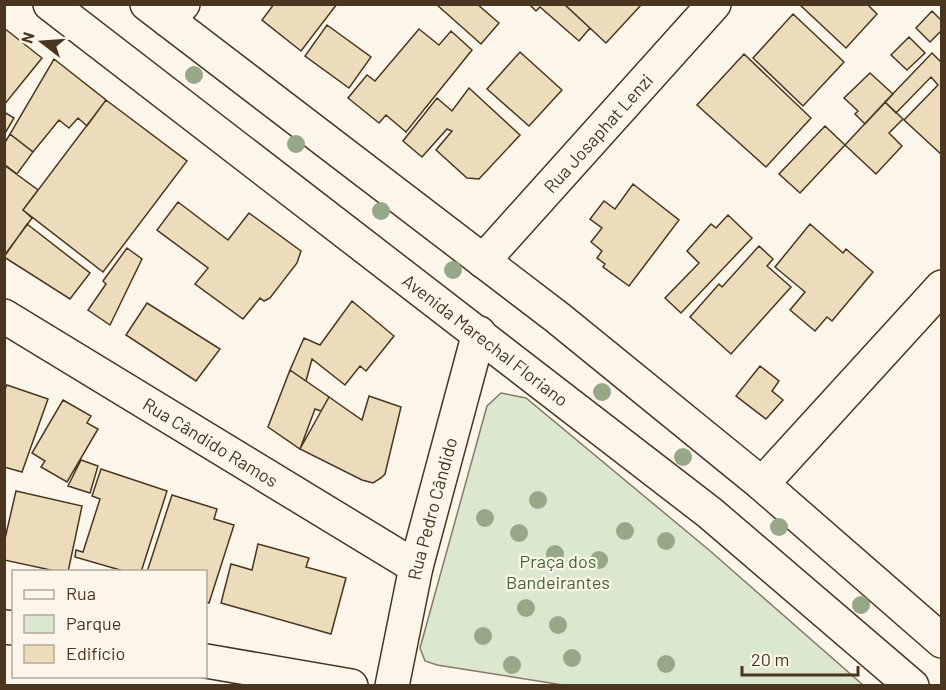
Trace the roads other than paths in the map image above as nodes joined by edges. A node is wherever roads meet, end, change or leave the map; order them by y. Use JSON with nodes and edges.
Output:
{"nodes":[{"id":1,"x":50,"y":4,"type":"edge"},
{"id":2,"x":714,"y":4,"type":"edge"},
{"id":3,"x":166,"y":10,"type":"edge"},
{"id":4,"x":483,"y":261,"type":"junction"},
{"id":5,"x":942,"y":287,"type":"edge"},
{"id":6,"x":4,"y":316,"type":"edge"},
{"id":7,"x":479,"y":333,"type":"junction"},
{"id":8,"x":762,"y":484,"type":"junction"},
{"id":9,"x":416,"y":567,"type":"junction"},
{"id":10,"x":942,"y":641,"type":"edge"},
{"id":11,"x":207,"y":661,"type":"edge"},
{"id":12,"x":351,"y":686,"type":"edge"},
{"id":13,"x":392,"y":686,"type":"edge"},
{"id":14,"x":912,"y":686,"type":"edge"}],
"edges":[{"from":1,"to":7,"type":"main road","name":"Avenida Marechal Floriano"},
{"from":2,"to":4,"type":"main road","name":"Rua Josaphat Lenzi"},
{"from":3,"to":4,"type":"main road"},
{"from":4,"to":8,"type":"main road"},
{"from":5,"to":8,"type":"main road"},
{"from":6,"to":9,"type":"main road","name":"Rua Cândido Ramos"},
{"from":7,"to":9,"type":"main road","name":"Rua Pedro Cândido"},
{"from":7,"to":14,"type":"main road","name":"Avenida Marechal Floriano"},
{"from":8,"to":10,"type":"main road"},
{"from":9,"to":13,"type":"main road","name":"Rua Pedro Cândido"},
{"from":11,"to":12,"type":"main road"}]}
